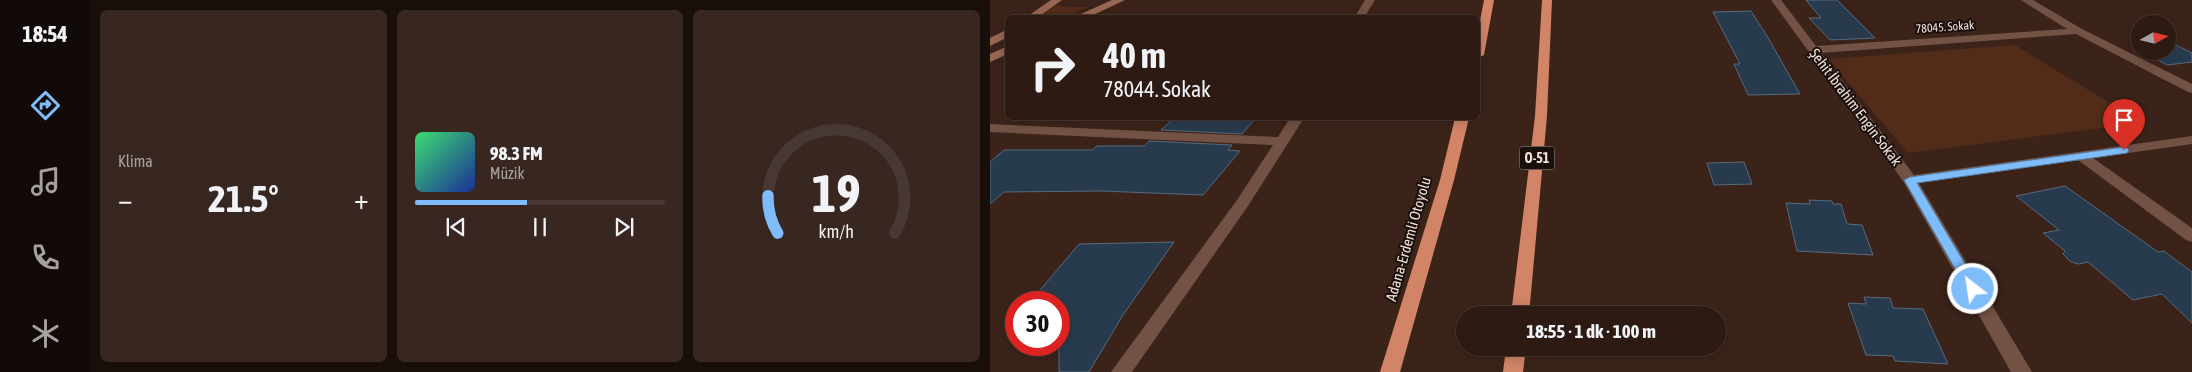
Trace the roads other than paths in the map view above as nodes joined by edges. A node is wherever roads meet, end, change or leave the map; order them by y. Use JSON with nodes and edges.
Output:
{"nodes":[{"id":1,"x":1057,"y":0,"type":"edge"},
{"id":2,"x":1120,"y":0,"type":"edge"},
{"id":3,"x":1370,"y":0,"type":"edge"},
{"id":4,"x":1489,"y":0,"type":"edge"},
{"id":5,"x":1547,"y":0,"type":"edge"},
{"id":6,"x":1776,"y":0,"type":"edge"},
{"id":7,"x":2026,"y":0,"type":"edge"},
{"id":8,"x":1034,"y":15,"type":"edge"},
{"id":9,"x":1084,"y":15,"type":"edge"},
{"id":10,"x":1361,"y":15,"type":"edge"},
{"id":11,"x":2078,"y":31,"type":"junction"},
{"id":12,"x":1005,"y":34,"type":"edge"},
{"id":13,"x":990,"y":43,"type":"edge"},
{"id":14,"x":1480,"y":45,"type":"edge"},
{"id":15,"x":1813,"y":50,"type":"junction"},
{"id":16,"x":1005,"y":51,"type":"edge"},
{"id":17,"x":990,"y":59,"type":"edge"},
{"id":18,"x":2192,"y":90,"type":"edge"},
{"id":19,"x":1296,"y":120,"type":"edge"},
{"id":20,"x":1462,"y":120,"type":"edge"},
{"id":21,"x":990,"y":128,"type":"edge"},
{"id":22,"x":2192,"y":140,"type":"edge"},
{"id":23,"x":1282,"y":141,"type":"junction"},
{"id":24,"x":2081,"y":156,"type":"junction"},
{"id":25,"x":1910,"y":180,"type":"junction"},
{"id":26,"x":2192,"y":236,"type":"edge"},
{"id":27,"x":1521,"y":306,"type":"edge"},
{"id":28,"x":1515,"y":356,"type":"edge"},
{"id":29,"x":1121,"y":372,"type":"edge"},
{"id":30,"x":1390,"y":372,"type":"edge"},
{"id":31,"x":1513,"y":372,"type":"edge"},
{"id":32,"x":2022,"y":372,"type":"edge"}],
"edges":[{"from":1,"to":8,"type":"main road"},
{"from":2,"to":9,"type":"main road"},
{"from":3,"to":10,"type":"street"},
{"from":4,"to":14,"type":"highway"},
{"from":5,"to":27,"type":"highway","number":"O-51"},
{"from":6,"to":15,"type":"street","name":"Şehit İbrahim Engin Sokak"},
{"from":7,"to":11,"type":"street"},
{"from":11,"to":15,"type":"street","name":"78045. Sokak"},
{"from":11,"to":18,"type":"street"},
{"from":12,"to":13,"type":"main road"},
{"from":15,"to":25,"type":"street","name":"Şehit İbrahim Engin Sokak"},
{"from":16,"to":17,"type":"main road"},
{"from":19,"to":23,"type":"street"},
{"from":20,"to":30,"type":"highway","name":"Adana-Erdemli Otoyolu"},
{"from":21,"to":23,"type":"street"},
{"from":22,"to":24,"type":"street"},
{"from":23,"to":29,"type":"street"},
{"from":24,"to":25,"type":"street"},
{"from":24,"to":26,"type":"street"},
{"from":25,"to":32,"type":"street","name":"Şehit İbrahim Engin Sokak"},
{"from":28,"to":31,"type":"highway"}]}
